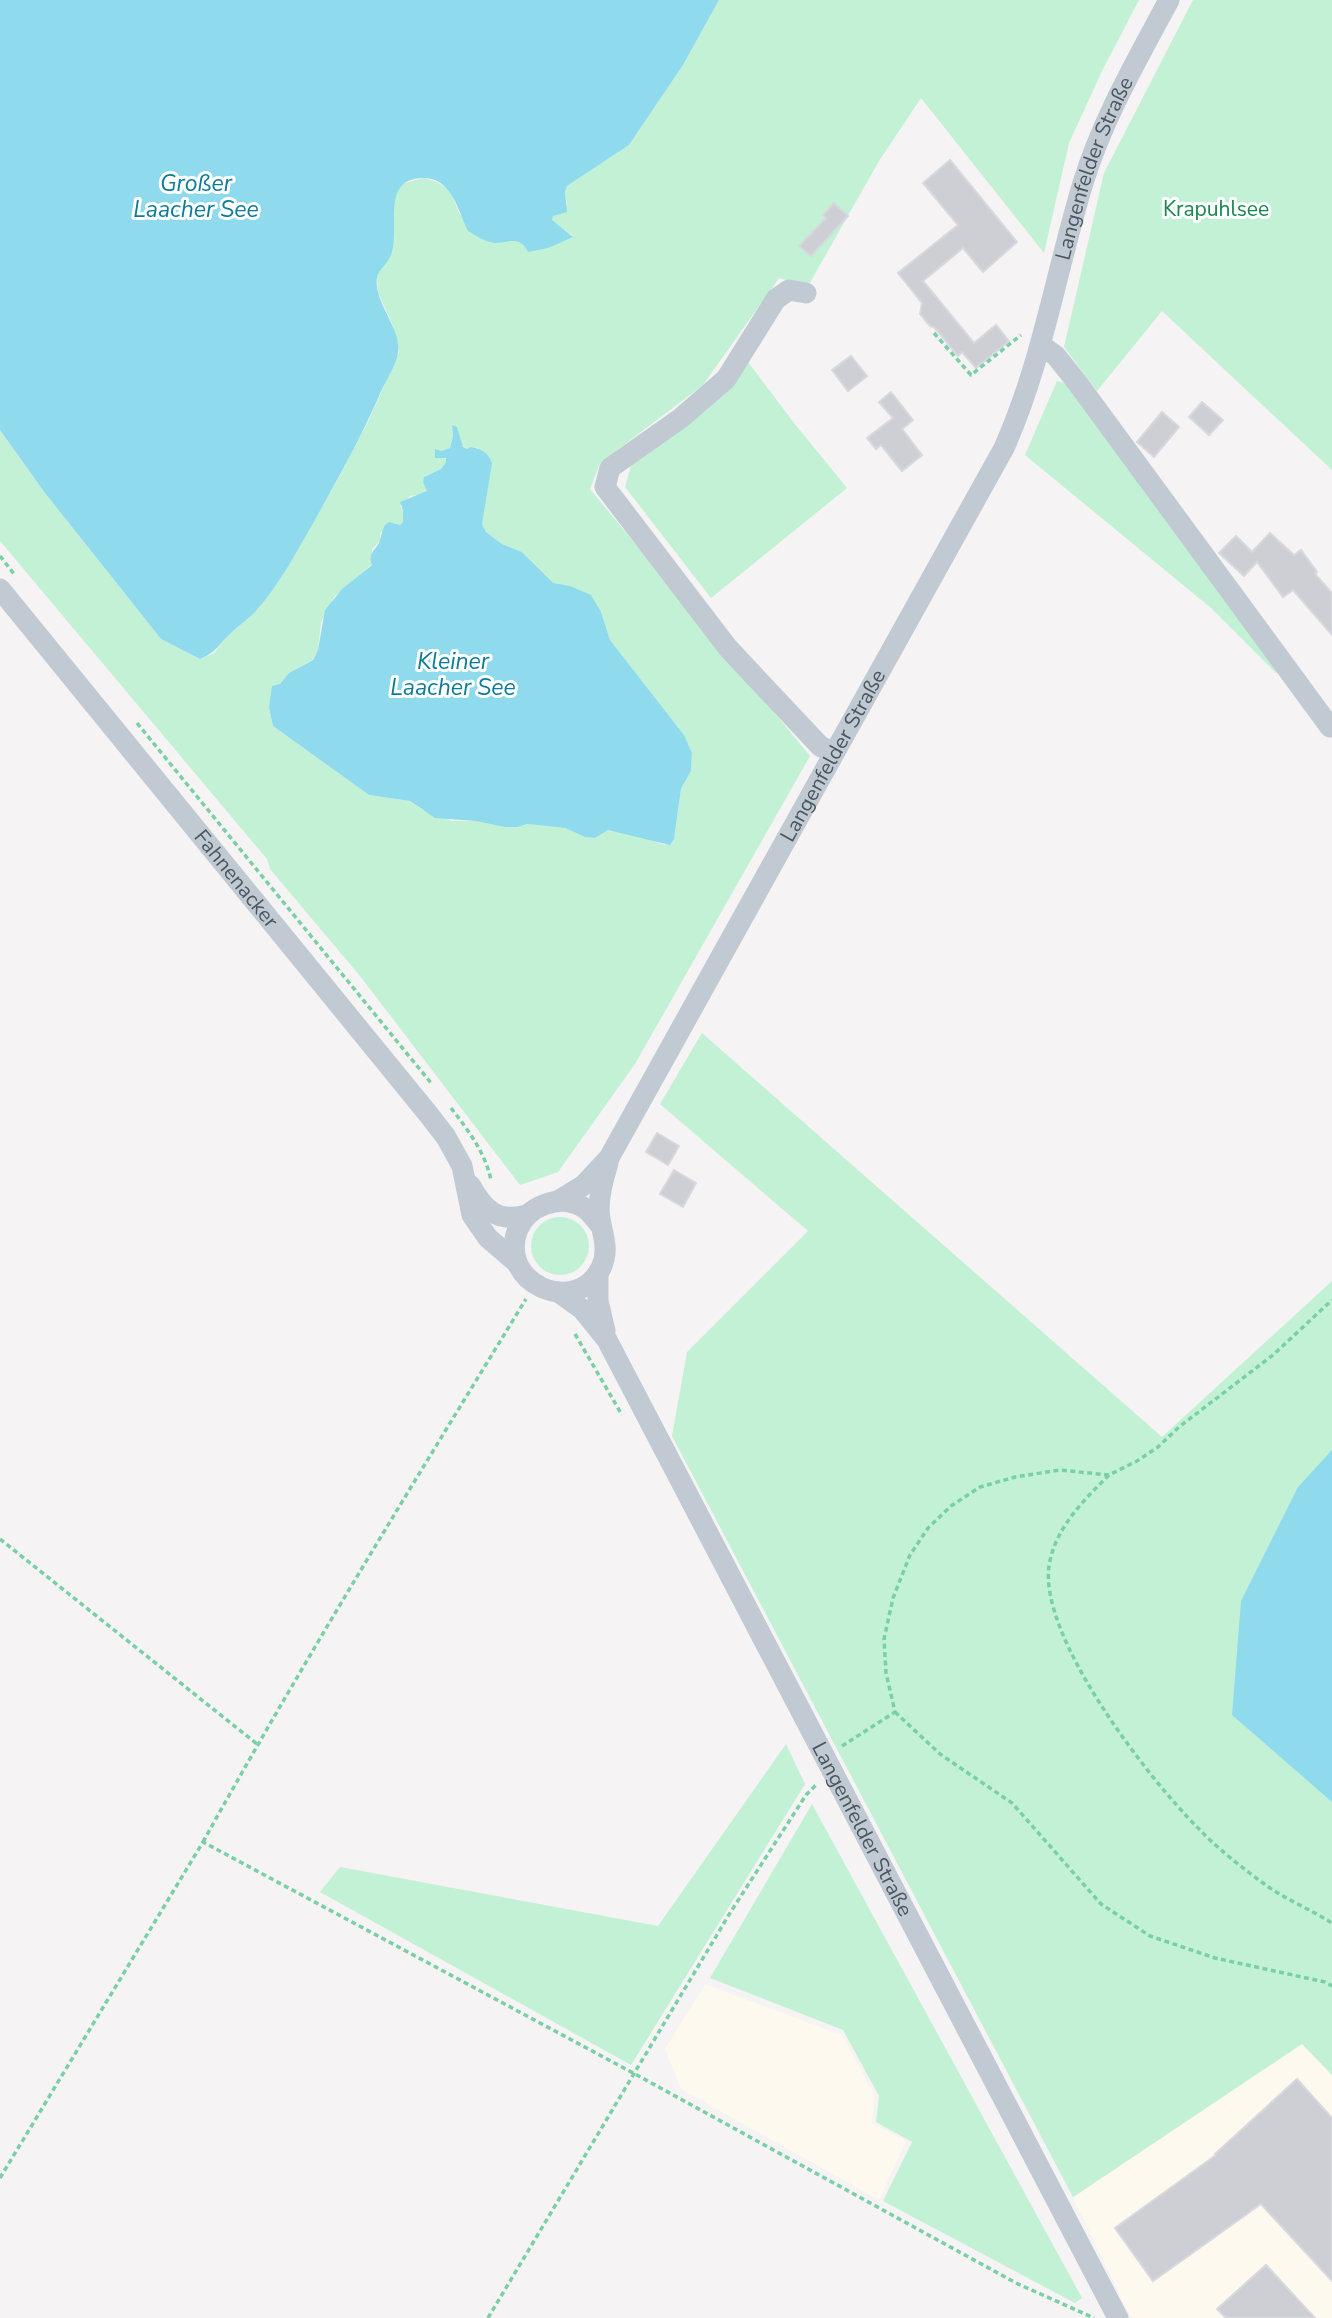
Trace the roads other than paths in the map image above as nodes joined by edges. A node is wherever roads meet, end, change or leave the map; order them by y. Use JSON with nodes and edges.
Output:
{"nodes":[{"id":1,"x":1168,"y":0,"type":"edge"},
{"id":2,"x":806,"y":293,"type":"dead end"},
{"id":3,"x":1041,"y":345,"type":"junction"},
{"id":4,"x":0,"y":589,"type":"edge"},
{"id":5,"x":1330,"y":727,"type":"dead end"},
{"id":6,"x":827,"y":750,"type":"junction"},
{"id":7,"x":609,"y":1158,"type":"junction"},
{"id":8,"x":464,"y":1174,"type":"junction"},
{"id":9,"x":558,"y":1201,"type":"junction"},
{"id":10,"x":527,"y":1215,"type":"junction"},
{"id":11,"x":600,"y":1224,"type":"junction"},
{"id":12,"x":517,"y":1263,"type":"junction"},
{"id":13,"x":598,"y":1273,"type":"junction"},
{"id":14,"x":558,"y":1292,"type":"junction"},
{"id":15,"x":607,"y":1340,"type":"junction"},
{"id":16,"x":1118,"y":2318,"type":"edge"}],
"edges":[{"from":1,"to":3,"type":"street","name":"Langenfelder Straße"},
{"from":2,"to":6,"type":"street","name":"Langenfelder Straße"},
{"from":3,"to":5,"type":"street"},
{"from":3,"to":6,"type":"street","name":"Langenfelder Straße"},
{"from":4,"to":8,"type":"street","name":"Fahnenacker"},
{"from":6,"to":7,"type":"street","name":"Langenfelder Straße"},
{"from":7,"to":9,"type":"street","name":"Langenfelder Straße"},
{"from":7,"to":11,"type":"street","name":"Langenfelder Straße"},
{"from":8,"to":10,"type":"street","name":"Fahnenacker"},
{"from":8,"to":12,"type":"street","name":"Fahnenacker"},
{"from":9,"to":10,"type":"street","name":"Langenfelder Straße"},
{"from":9,"to":11,"type":"street"},
{"from":10,"to":12,"type":"street"},
{"from":11,"to":13,"type":"street","name":"Langenfelder Straße"},
{"from":12,"to":14,"type":"street","name":"Langenfelder Straße"},
{"from":13,"to":14,"type":"street"},
{"from":13,"to":15,"type":"street","name":"Langenfelder Straße"},
{"from":14,"to":15,"type":"street","name":"Langenfelder Straße"},
{"from":15,"to":16,"type":"street","name":"Langenfelder Straße"}]}
